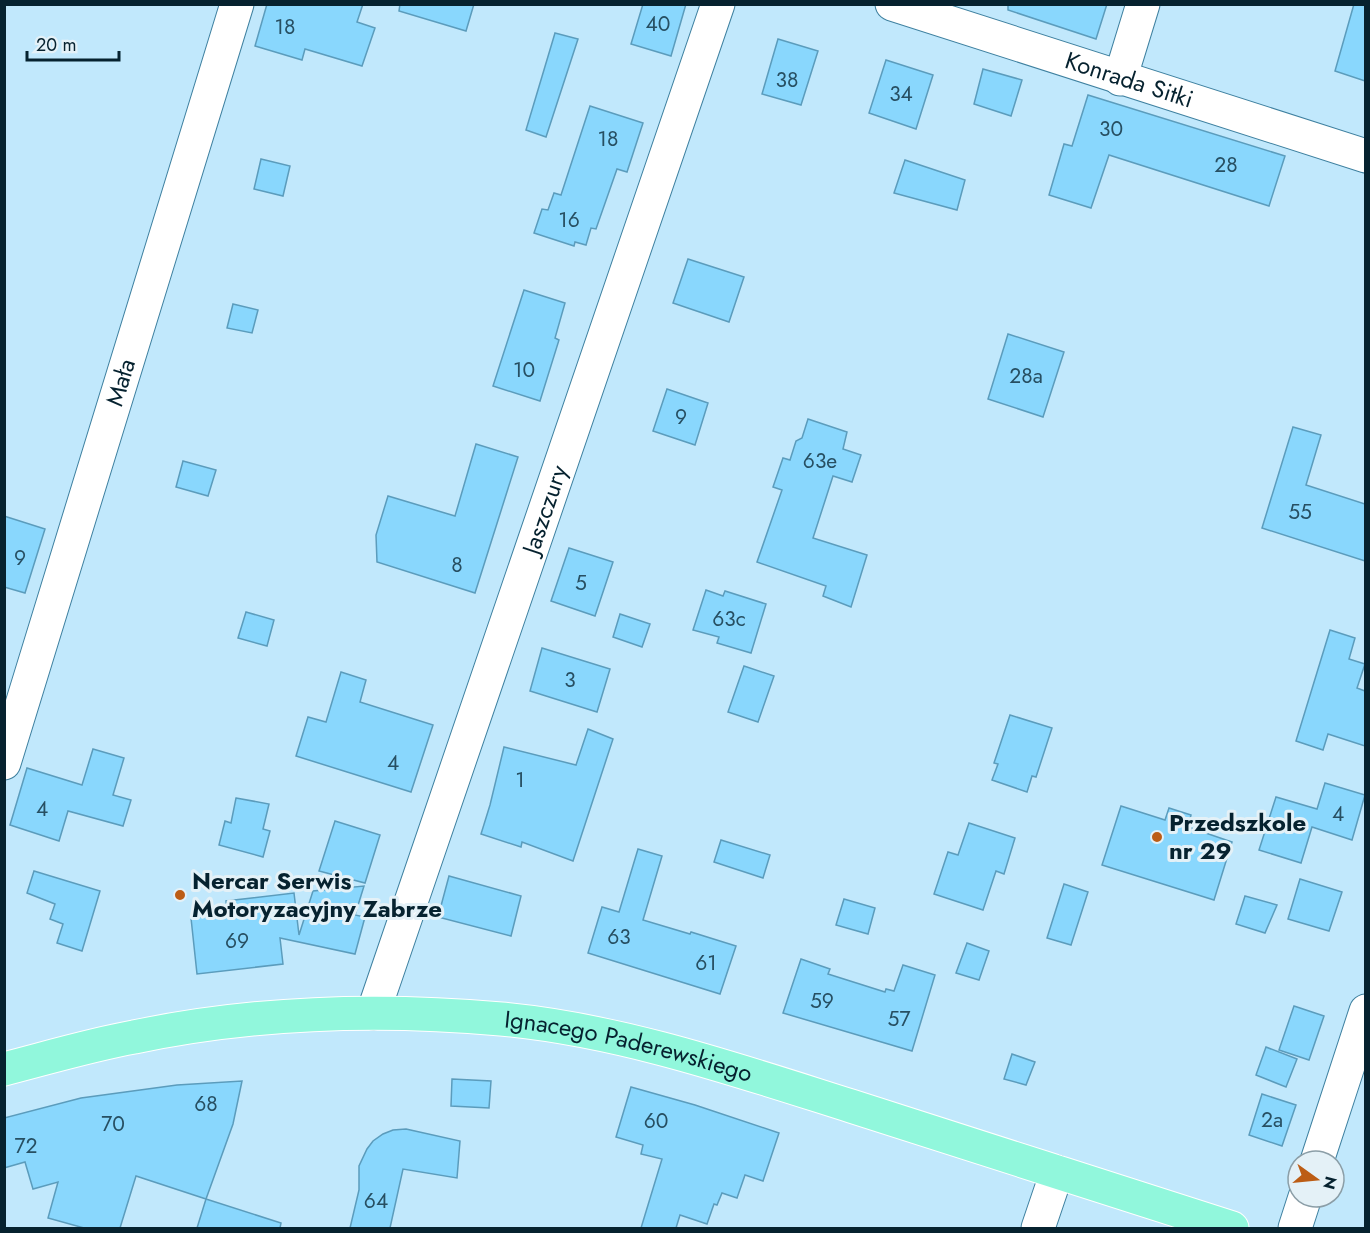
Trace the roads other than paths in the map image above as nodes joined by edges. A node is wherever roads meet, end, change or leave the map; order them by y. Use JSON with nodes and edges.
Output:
{"nodes":[{"id":1,"x":237,"y":4,"type":"edge"},
{"id":2,"x":718,"y":4,"type":"edge"},
{"id":3,"x":892,"y":4,"type":"edge"},
{"id":4,"x":1143,"y":4,"type":"edge"},
{"id":5,"x":1120,"y":79,"type":"junction"},
{"id":6,"x":1365,"y":156,"type":"edge"},
{"id":7,"x":4,"y":763,"type":"edge"},
{"id":8,"x":1365,"y":1011,"type":"edge"},
{"id":9,"x":373,"y":1013,"type":"junction"},
{"id":10,"x":4,"y":1069,"type":"edge"},
{"id":11,"x":1321,"y":1149,"type":"edge"},
{"id":12,"x":1057,"y":1172,"type":"junction"},
{"id":13,"x":1301,"y":1209,"type":"edge"},
{"id":14,"x":1038,"y":1228,"type":"edge"},
{"id":15,"x":1232,"y":1228,"type":"edge"},
{"id":16,"x":1295,"y":1228,"type":"edge"}],
"edges":[{"from":1,"to":7,"type":"street","name":"Mała"},
{"from":2,"to":9,"type":"street","name":"Jaszczury"},
{"from":3,"to":5,"type":"street","name":"Konrada Sitki"},
{"from":4,"to":5,"type":"street"},
{"from":5,"to":6,"type":"street","name":"Konrada Sitki"},
{"from":8,"to":11,"type":"street"},
{"from":9,"to":10,"type":"main road","name":"Ignacego Paderewskiego"},
{"from":9,"to":12,"type":"main road","name":"Ignacego Paderewskiego"},
{"from":12,"to":14,"type":"street"},
{"from":12,"to":15,"type":"main road","name":"Ignacego Paderewskiego"},
{"from":13,"to":16,"type":"street"}]}
